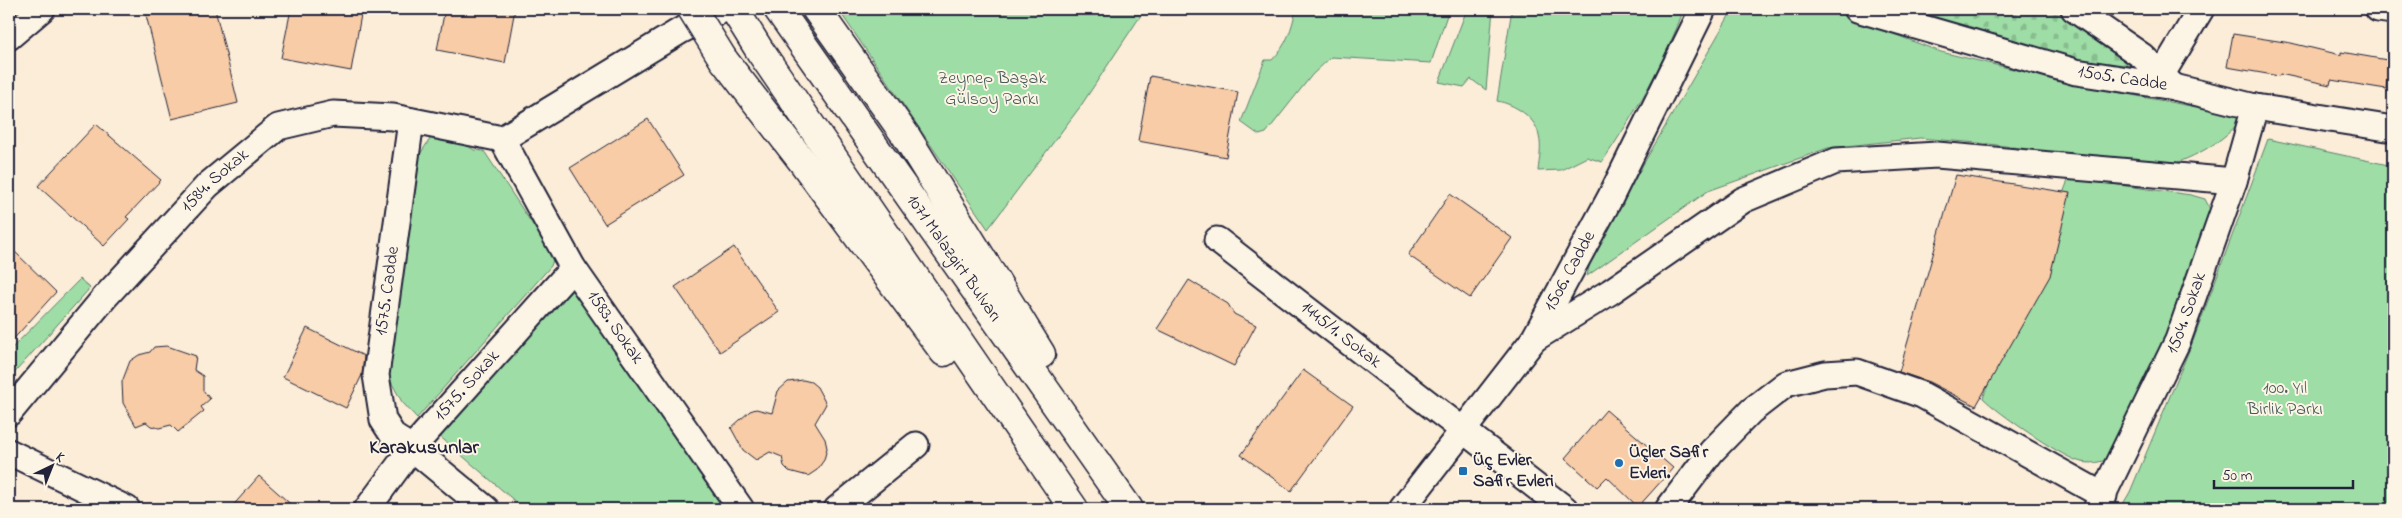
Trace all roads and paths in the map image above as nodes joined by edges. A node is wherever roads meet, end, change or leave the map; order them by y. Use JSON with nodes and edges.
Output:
{"nodes":[{"id":1,"x":42,"y":9,"type":"edge"},
{"id":2,"x":692,"y":9,"type":"edge"},
{"id":3,"x":724,"y":9,"type":"edge"},
{"id":4,"x":734,"y":9,"type":"edge"},
{"id":5,"x":1703,"y":9,"type":"edge"},
{"id":6,"x":1857,"y":9,"type":"edge"},
{"id":7,"x":2074,"y":9,"type":"edge"},
{"id":8,"x":2201,"y":9,"type":"edge"},
{"id":9,"x":2378,"y":9,"type":"edge"},
{"id":10,"x":818,"y":11,"type":"edge"},
{"id":11,"x":2393,"y":11,"type":"edge"},
{"id":12,"x":785,"y":19,"type":"edge"},
{"id":13,"x":9,"y":37,"type":"edge"},
{"id":14,"x":2168,"y":80,"type":"junction"},
{"id":15,"x":2255,"y":107,"type":"junction"},
{"id":16,"x":411,"y":121,"type":"junction"},
{"id":17,"x":2393,"y":129,"type":"edge"},
{"id":18,"x":502,"y":138,"type":"junction"},
{"id":19,"x":2234,"y":181,"type":"junction"},
{"id":20,"x":1216,"y":240,"type":"dead end"},
{"id":21,"x":573,"y":268,"type":"junction"},
{"id":22,"x":1534,"y":339,"type":"junction"},
{"id":23,"x":9,"y":414,"type":"edge"},
{"id":24,"x":1464,"y":432,"type":"junction"},
{"id":25,"x":916,"y":445,"type":"dead end"},
{"id":26,"x":412,"y":448,"type":"junction"},
{"id":27,"x":9,"y":452,"type":"edge"},
{"id":28,"x":1037,"y":455,"type":"junction"},
{"id":29,"x":2100,"y":503,"type":"edge"},
{"id":30,"x":127,"y":509,"type":"edge"},
{"id":31,"x":367,"y":509,"type":"edge"},
{"id":32,"x":486,"y":509,"type":"edge"},
{"id":33,"x":741,"y":509,"type":"edge"},
{"id":34,"x":836,"y":509,"type":"edge"},
{"id":35,"x":1074,"y":509,"type":"edge"},
{"id":36,"x":1129,"y":509,"type":"edge"},
{"id":37,"x":1402,"y":509,"type":"edge"},
{"id":38,"x":1565,"y":509,"type":"edge"},
{"id":39,"x":1668,"y":509,"type":"edge"}],
"edges":[{"from":1,"to":13,"type":"street"},
{"from":2,"to":28,"type":"main road","bridge":true},
{"from":3,"to":18,"type":"street"},
{"from":4,"to":28,"type":"main road"},
{"from":5,"to":22,"type":"street","name":"1506. Cadde"},
{"from":6,"to":14,"type":"street","name":"1505. Cadde"},
{"from":7,"to":14,"type":"street"},
{"from":8,"to":14,"type":"street"},
{"from":9,"to":11,"type":"street"},
{"from":10,"to":36,"type":"main road","name":"1071 Malazgirt Bulvarı"},
{"from":12,"to":36,"type":"main road","name":"1071 Malazgirt Bulvarı"},
{"from":14,"to":15,"type":"street","name":"1505. Cadde"},
{"from":15,"to":17,"type":"street","name":"1505. Cadde"},
{"from":15,"to":19,"type":"street","name":"1504. Sokak"},
{"from":16,"to":18,"type":"street","name":"1584. Sokak"},
{"from":16,"to":23,"type":"street","name":"1584. Sokak"},
{"from":16,"to":26,"type":"street","name":"1575. Cadde"},
{"from":18,"to":21,"type":"street","name":"1583. Sokak"},
{"from":19,"to":22,"type":"street"},
{"from":19,"to":29,"type":"street","name":"1504. Sokak"},
{"from":20,"to":24,"type":"street","name":"1445/1. Sokak"},
{"from":21,"to":26,"type":"street","name":"1575. Sokak"},
{"from":21,"to":33,"type":"street","name":"1583. Sokak"},
{"from":22,"to":24,"type":"street","name":"1506. Cadde"},
{"from":24,"to":37,"type":"street","name":"1506. Cadde"},
{"from":24,"to":38,"type":"street","name":"1445/1. Sokak"},
{"from":25,"to":34,"type":"street"},
{"from":26,"to":31,"type":"street","name":"1575. Sokak"},
{"from":26,"to":32,"type":"street","name":"1575. Cadde"},
{"from":27,"to":30,"type":"street"},
{"from":28,"to":35,"type":"main road"},
{"from":29,"to":39,"type":"street"}]}
